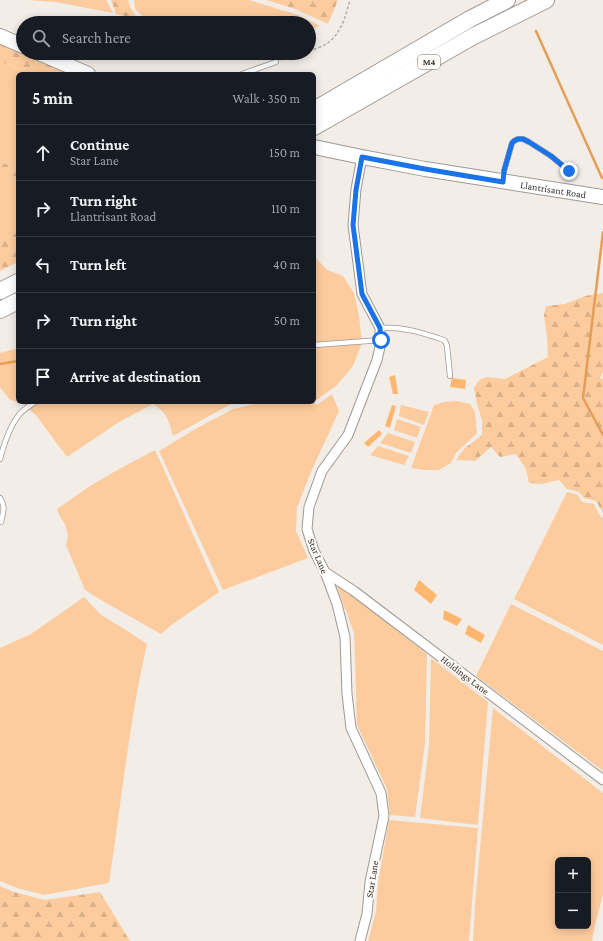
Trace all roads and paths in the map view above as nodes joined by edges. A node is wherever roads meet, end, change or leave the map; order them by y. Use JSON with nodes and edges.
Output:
{"nodes":[{"id":1,"x":350,"y":0,"type":"edge"},
{"id":2,"x":507,"y":0,"type":"edge"},
{"id":3,"x":546,"y":0,"type":"edge"},
{"id":4,"x":0,"y":36,"type":"edge"},
{"id":5,"x":16,"y":43,"type":"edge"},
{"id":6,"x":316,"y":48,"type":"edge"},
{"id":7,"x":55,"y":60,"type":"edge"},
{"id":8,"x":282,"y":60,"type":"edge"},
{"id":9,"x":276,"y":62,"type":"joint"},
{"id":10,"x":83,"y":72,"type":"edge"},
{"id":11,"x":248,"y":72,"type":"edge"},
{"id":12,"x":316,"y":109,"type":"edge"},
{"id":13,"x":316,"y":126,"type":"edge"},
{"id":14,"x":316,"y":147,"type":"edge"},
{"id":15,"x":362,"y":157,"type":"junction"},
{"id":16,"x":569,"y":171,"type":"dead end"},
{"id":17,"x":503,"y":182,"type":"junction"},
{"id":18,"x":603,"y":197,"type":"edge"},
{"id":19,"x":16,"y":283,"type":"edge"},
{"id":20,"x":0,"y":291,"type":"edge"},
{"id":21,"x":16,"y":302,"type":"edge"},
{"id":22,"x":0,"y":310,"type":"edge"},
{"id":23,"x":380,"y":328,"type":"junction"},
{"id":24,"x":381,"y":340,"type":"junction"},
{"id":25,"x":316,"y":345,"type":"edge"},
{"id":26,"x":450,"y":376,"type":"dead end"},
{"id":27,"x":33,"y":404,"type":"edge"},
{"id":28,"x":0,"y":459,"type":"edge"},
{"id":29,"x":0,"y":498,"type":"edge"},
{"id":30,"x":1,"y":522,"type":"dead end"},
{"id":31,"x":325,"y":572,"type":"junction"},
{"id":32,"x":603,"y":780,"type":"edge"},
{"id":33,"x":360,"y":941,"type":"edge"}],
"edges":[{"from":1,"to":6,"type":"path"},
{"from":2,"to":12,"type":"highway","number":"M4"},
{"from":3,"to":13,"type":"highway","number":"M4"},
{"from":4,"to":5,"type":"main road"},
{"from":7,"to":10,"type":"main road"},
{"from":8,"to":9,"type":"path"},
{"from":9,"to":11,"type":"lane"},
{"from":14,"to":15,"type":"main road","name":"Llantrisant Road"},
{"from":15,"to":17,"type":"main road","name":"Llantrisant Road"},
{"from":15,"to":23,"type":"street","name":"Star Lane"},
{"from":16,"to":17,"type":"lane"},
{"from":17,"to":18,"type":"main road","name":"Llantrisant Road"},
{"from":19,"to":20,"type":"highway"},
{"from":21,"to":22,"type":"highway"},
{"from":23,"to":24,"type":"street","name":"Star Lane"},
{"from":23,"to":26,"type":"lane"},
{"from":24,"to":25,"type":"lane"},
{"from":24,"to":31,"type":"street","name":"Star Lane"},
{"from":27,"to":28,"type":"lane"},
{"from":29,"to":30,"type":"lane"},
{"from":31,"to":32,"type":"street","name":"Holdings Lane"},
{"from":31,"to":33,"type":"street","name":"Star Lane"}]}
